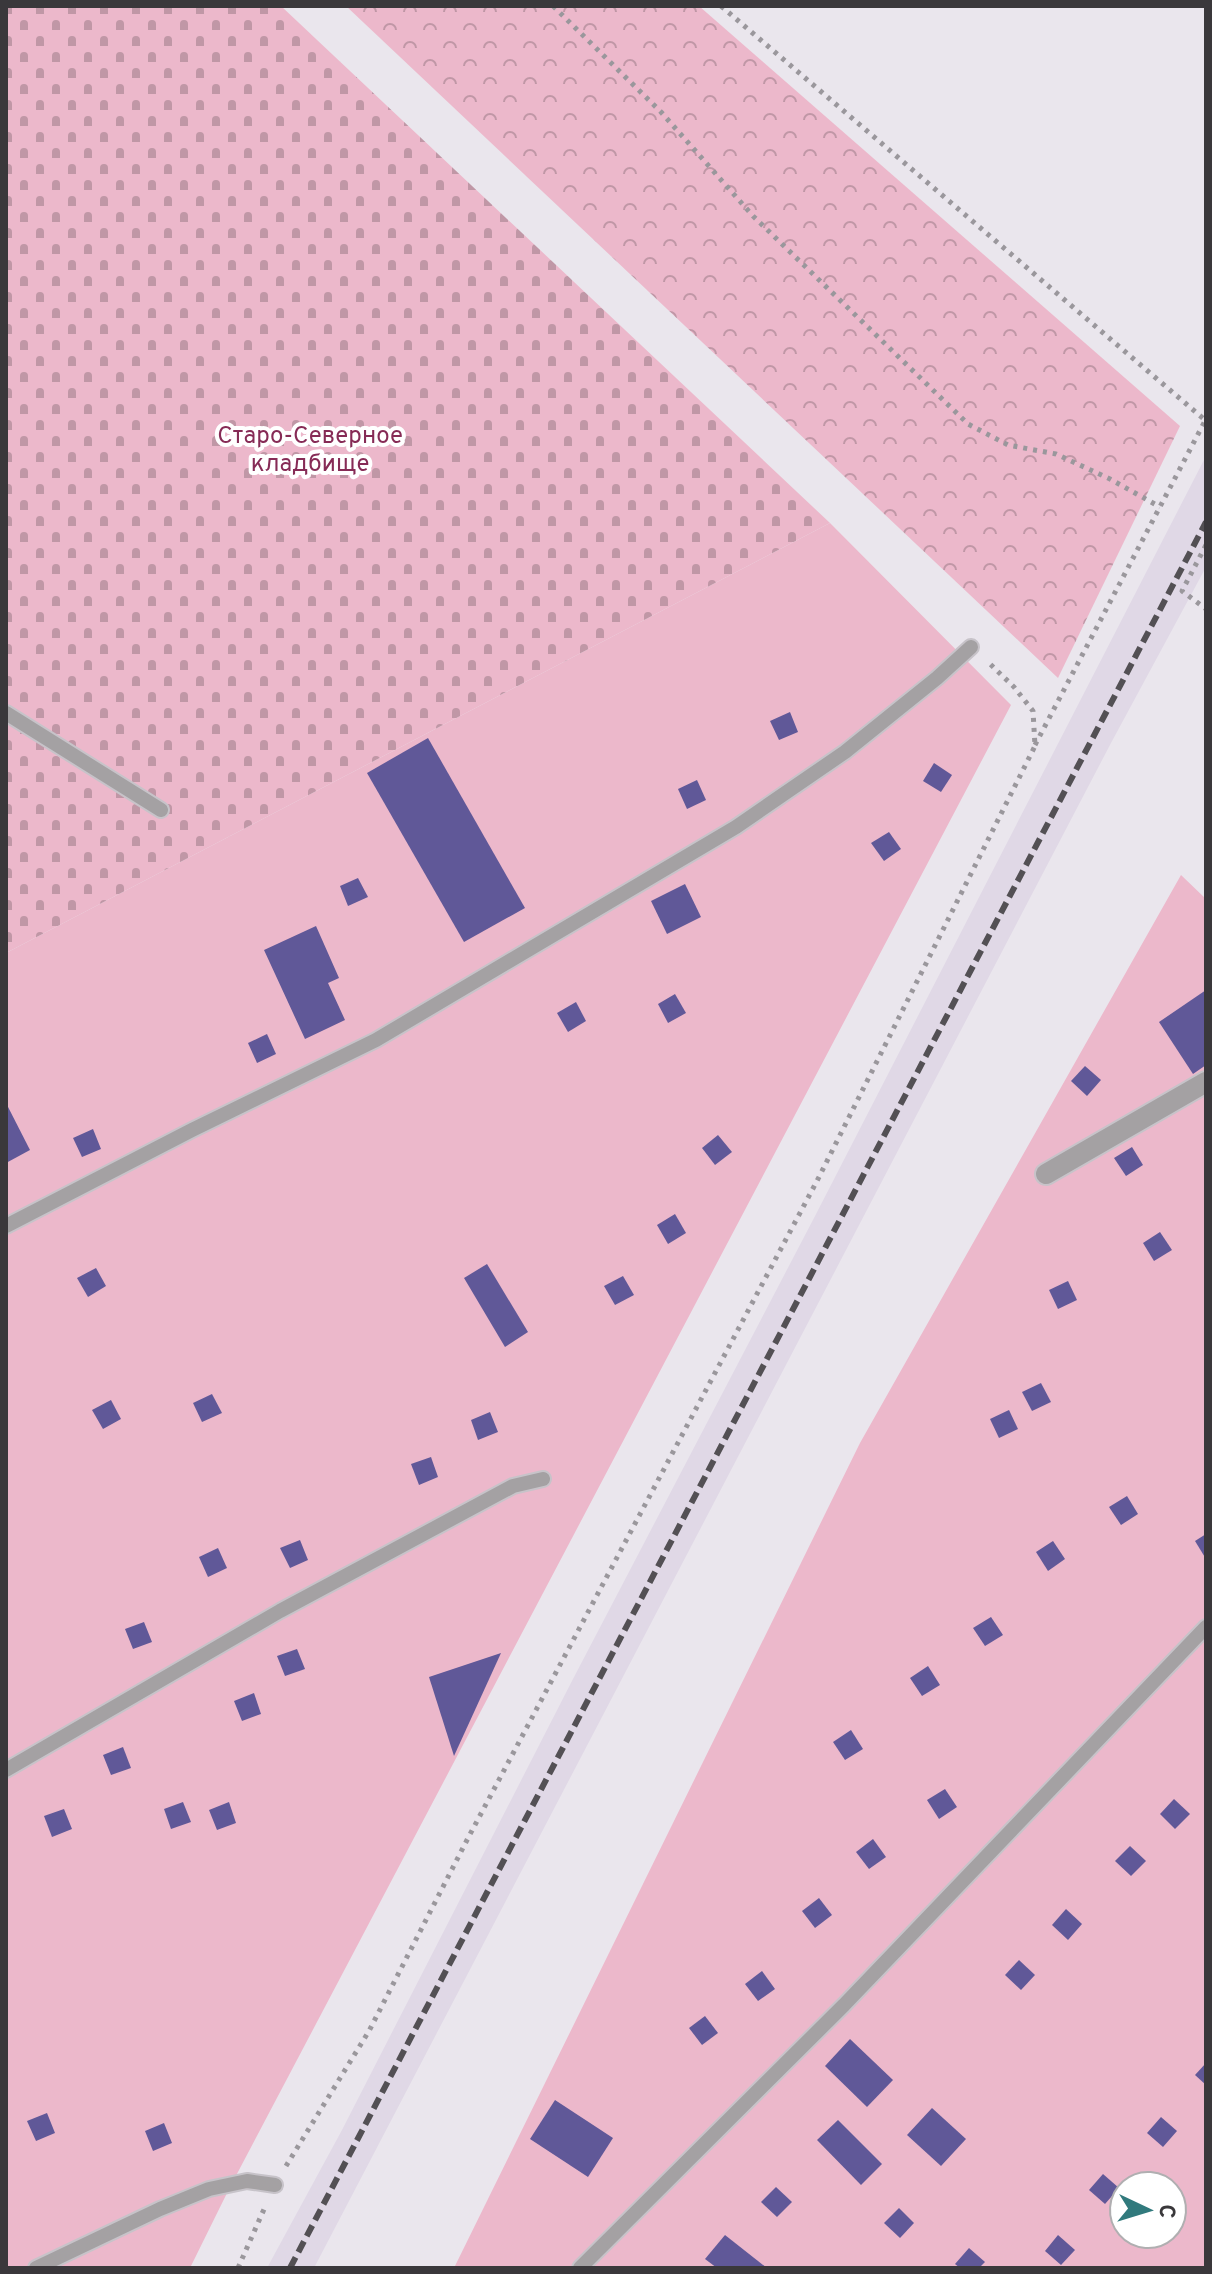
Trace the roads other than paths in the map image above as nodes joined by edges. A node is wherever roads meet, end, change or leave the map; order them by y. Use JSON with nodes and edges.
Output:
{"nodes":[{"id":1,"x":971,"y":647,"type":"road end"},
{"id":2,"x":6,"y":713,"type":"edge"},
{"id":3,"x":161,"y":810,"type":"dead end"},
{"id":4,"x":1206,"y":1082,"type":"edge"},
{"id":5,"x":1046,"y":1174,"type":"dead end"},
{"id":6,"x":6,"y":1226,"type":"edge"},
{"id":7,"x":543,"y":1479,"type":"dead end"},
{"id":8,"x":1206,"y":1627,"type":"edge"},
{"id":9,"x":6,"y":1770,"type":"edge"},
{"id":10,"x":275,"y":2185,"type":"road end"},
{"id":11,"x":36,"y":2268,"type":"edge"},
{"id":12,"x":580,"y":2268,"type":"edge"}],
"edges":[{"from":1,"to":6,"type":"lane"},
{"from":2,"to":3,"type":"lane"},
{"from":4,"to":5,"type":"street"},
{"from":7,"to":9,"type":"lane"},
{"from":8,"to":12,"type":"lane"},
{"from":10,"to":11,"type":"lane"}]}
